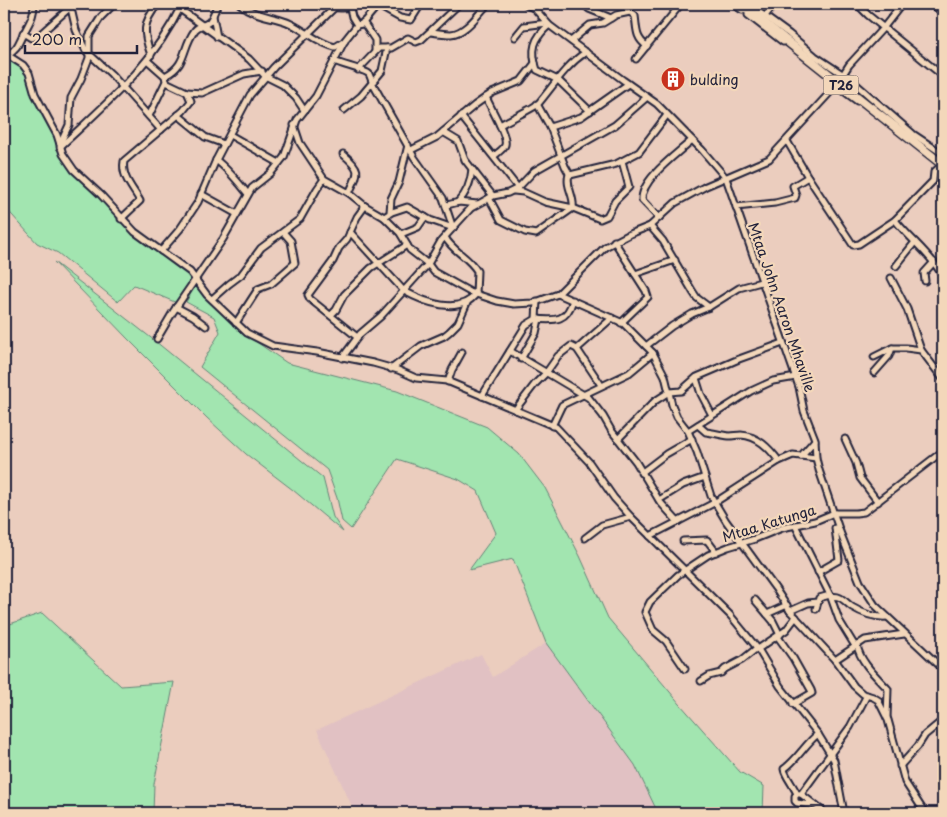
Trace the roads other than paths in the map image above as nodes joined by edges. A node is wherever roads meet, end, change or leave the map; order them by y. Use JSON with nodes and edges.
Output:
{"nodes":[{"id":1,"x":34,"y":4,"type":"edge"},
{"id":2,"x":117,"y":4,"type":"edge"},
{"id":3,"x":158,"y":4,"type":"edge"},
{"id":4,"x":173,"y":4,"type":"edge"},
{"id":5,"x":218,"y":4,"type":"edge"},
{"id":6,"x":240,"y":4,"type":"edge"},
{"id":7,"x":322,"y":4,"type":"edge"},
{"id":8,"x":362,"y":4,"type":"edge"},
{"id":9,"x":421,"y":4,"type":"edge"},
{"id":10,"x":459,"y":4,"type":"edge"},
{"id":11,"x":488,"y":4,"type":"edge"},
{"id":12,"x":526,"y":4,"type":"edge"},
{"id":13,"x":584,"y":4,"type":"edge"},
{"id":14,"x":681,"y":4,"type":"edge"},
{"id":15,"x":733,"y":4,"type":"edge"},
{"id":16,"x":740,"y":4,"type":"edge"},
{"id":17,"x":748,"y":4,"type":"edge"},
{"id":18,"x":775,"y":4,"type":"edge"},
{"id":19,"x":857,"y":4,"type":"edge"},
{"id":20,"x":902,"y":4,"type":"edge"},
{"id":21,"x":932,"y":4,"type":"edge"},
{"id":22,"x":71,"y":5,"type":"edge"},
{"id":23,"x":378,"y":5,"type":"edge"},
{"id":24,"x":181,"y":6,"type":"edge"},
{"id":25,"x":335,"y":6,"type":"edge"},
{"id":26,"x":349,"y":6,"type":"edge"},
{"id":27,"x":943,"y":13,"type":"edge"},
{"id":28,"x":213,"y":16,"type":"junction"},
{"id":29,"x":765,"y":16,"type":"junction"},
{"id":30,"x":611,"y":18,"type":"junction"},
{"id":31,"x":363,"y":22,"type":"junction"},
{"id":32,"x":548,"y":24,"type":"junction"},
{"id":33,"x":203,"y":25,"type":"junction"},
{"id":34,"x":357,"y":25,"type":"junction"},
{"id":35,"x":884,"y":27,"type":"junction"},
{"id":36,"x":431,"y":32,"type":"junction"},
{"id":37,"x":23,"y":34,"type":"junction"},
{"id":38,"x":309,"y":34,"type":"junction"},
{"id":39,"x":218,"y":37,"type":"junction"},
{"id":40,"x":515,"y":37,"type":"dead end"},
{"id":41,"x":345,"y":40,"type":"junction"},
{"id":42,"x":571,"y":41,"type":"junction"},
{"id":43,"x":647,"y":46,"type":"junction"},
{"id":44,"x":387,"y":48,"type":"junction"},
{"id":45,"x":375,"y":51,"type":"junction"},
{"id":46,"x":6,"y":52,"type":"edge"},
{"id":47,"x":586,"y":52,"type":"junction"},
{"id":48,"x":90,"y":54,"type":"junction"},
{"id":49,"x":151,"y":55,"type":"junction"},
{"id":50,"x":636,"y":59,"type":"dead end"},
{"id":51,"x":148,"y":61,"type":"junction"},
{"id":52,"x":334,"y":61,"type":"junction"},
{"id":53,"x":535,"y":63,"type":"junction"},
{"id":54,"x":358,"y":70,"type":"junction"},
{"id":55,"x":264,"y":73,"type":"junction"},
{"id":56,"x":843,"y":75,"type":"junction"},
{"id":57,"x":165,"y":76,"type":"junction"},
{"id":58,"x":943,"y":76,"type":"edge"},
{"id":59,"x":558,"y":80,"type":"junction"},
{"id":60,"x":166,"y":82,"type":"junction"},
{"id":61,"x":372,"y":82,"type":"junction"},
{"id":62,"x":628,"y":84,"type":"junction"},
{"id":63,"x":837,"y":84,"type":"junction"},
{"id":64,"x":124,"y":88,"type":"junction"},
{"id":65,"x":187,"y":92,"type":"junction"},
{"id":66,"x":486,"y":97,"type":"junction"},
{"id":67,"x":647,"y":97,"type":"junction"},
{"id":68,"x":537,"y":104,"type":"junction"},
{"id":69,"x":304,"y":110,"type":"junction"},
{"id":70,"x":344,"y":110,"type":"dead end"},
{"id":71,"x":590,"y":111,"type":"junction"},
{"id":72,"x":178,"y":115,"type":"junction"},
{"id":73,"x":667,"y":115,"type":"junction"},
{"id":74,"x":149,"y":116,"type":"junction"},
{"id":75,"x":461,"y":116,"type":"junction"},
{"id":76,"x":294,"y":125,"type":"junction"},
{"id":77,"x":500,"y":125,"type":"junction"},
{"id":78,"x":550,"y":127,"type":"junction"},
{"id":79,"x":161,"y":130,"type":"junction"},
{"id":80,"x":443,"y":132,"type":"junction"},
{"id":81,"x":230,"y":135,"type":"junction"},
{"id":82,"x":692,"y":140,"type":"junction"},
{"id":83,"x":787,"y":141,"type":"junction"},
{"id":84,"x":224,"y":144,"type":"junction"},
{"id":85,"x":60,"y":145,"type":"junction"},
{"id":86,"x":409,"y":148,"type":"junction"},
{"id":87,"x":343,"y":154,"type":"dead end"},
{"id":88,"x":943,"y":154,"type":"edge"},
{"id":89,"x":561,"y":155,"type":"junction"},
{"id":90,"x":494,"y":156,"type":"junction"},
{"id":91,"x":216,"y":160,"type":"junction"},
{"id":92,"x":622,"y":162,"type":"junction"},
{"id":93,"x":279,"y":163,"type":"junction"},
{"id":94,"x":942,"y":166,"type":"edge"},
{"id":95,"x":472,"y":168,"type":"junction"},
{"id":96,"x":569,"y":174,"type":"junction"},
{"id":97,"x":808,"y":177,"type":"junction"},
{"id":98,"x":726,"y":178,"type":"junction"},
{"id":99,"x":324,"y":179,"type":"junction"},
{"id":100,"x":516,"y":189,"type":"junction"},
{"id":101,"x":349,"y":193,"type":"junction"},
{"id":102,"x":201,"y":194,"type":"junction"},
{"id":103,"x":248,"y":194,"type":"junction"},
{"id":104,"x":491,"y":197,"type":"junction"},
{"id":105,"x":458,"y":202,"type":"junction"},
{"id":106,"x":477,"y":204,"type":"junction"},
{"id":107,"x":446,"y":205,"type":"junction"},
{"id":108,"x":365,"y":206,"type":"junction"},
{"id":109,"x":736,"y":207,"type":"junction"},
{"id":110,"x":573,"y":208,"type":"junction"},
{"id":111,"x":390,"y":212,"type":"junction"},
{"id":112,"x":237,"y":214,"type":"junction"},
{"id":113,"x":384,"y":217,"type":"junction"},
{"id":114,"x":425,"y":217,"type":"junction"},
{"id":115,"x":658,"y":218,"type":"junction"},
{"id":116,"x":122,"y":219,"type":"junction"},
{"id":117,"x":895,"y":220,"type":"junction"},
{"id":118,"x":650,"y":226,"type":"junction"},
{"id":119,"x":453,"y":228,"type":"junction"},
{"id":120,"x":283,"y":232,"type":"junction"},
{"id":121,"x":350,"y":232,"type":"junction"},
{"id":122,"x":408,"y":232,"type":"junction"},
{"id":123,"x":401,"y":234,"type":"junction"},
{"id":124,"x":445,"y":237,"type":"junction"},
{"id":125,"x":614,"y":241,"type":"junction"},
{"id":126,"x":406,"y":242,"type":"junction"},
{"id":127,"x":915,"y":242,"type":"junction"},
{"id":128,"x":161,"y":251,"type":"junction"},
{"id":129,"x":675,"y":260,"type":"junction"},
{"id":130,"x":934,"y":262,"type":"junction"},
{"id":131,"x":378,"y":264,"type":"junction"},
{"id":132,"x":428,"y":264,"type":"junction"},
{"id":133,"x":896,"y":266,"type":"dead end"},
{"id":134,"x":939,"y":270,"type":"dead end"},
{"id":135,"x":635,"y":274,"type":"junction"},
{"id":136,"x":892,"y":278,"type":"dead end"},
{"id":137,"x":196,"y":280,"type":"junction"},
{"id":138,"x":925,"y":281,"type":"dead end"},
{"id":139,"x":761,"y":282,"type":"junction"},
{"id":140,"x":404,"y":291,"type":"junction"},
{"id":141,"x":476,"y":294,"type":"junction"},
{"id":142,"x":558,"y":294,"type":"junction"},
{"id":143,"x":212,"y":299,"type":"junction"},
{"id":144,"x":573,"y":300,"type":"junction"},
{"id":145,"x":537,"y":301,"type":"junction"},
{"id":146,"x":467,"y":303,"type":"junction"},
{"id":147,"x":176,"y":307,"type":"junction"},
{"id":148,"x":709,"y":307,"type":"junction"},
{"id":149,"x":331,"y":315,"type":"junction"},
{"id":150,"x":612,"y":318,"type":"junction"},
{"id":151,"x":538,"y":319,"type":"junction"},
{"id":152,"x":236,"y":323,"type":"junction"},
{"id":153,"x":621,"y":323,"type":"junction"},
{"id":154,"x":206,"y":326,"type":"dead end"},
{"id":155,"x":357,"y":336,"type":"junction"},
{"id":156,"x":157,"y":339,"type":"dead end"},
{"id":157,"x":783,"y":343,"type":"junction"},
{"id":158,"x":646,"y":346,"type":"junction"},
{"id":159,"x":892,"y":348,"type":"junction"},
{"id":160,"x":577,"y":350,"type":"junction"},
{"id":161,"x":921,"y":350,"type":"junction"},
{"id":162,"x":510,"y":351,"type":"junction"},
{"id":163,"x":462,"y":352,"type":"dead end"},
{"id":164,"x":653,"y":353,"type":"junction"},
{"id":165,"x":874,"y":357,"type":"dead end"},
{"id":166,"x":342,"y":358,"type":"junction"},
{"id":167,"x":521,"y":359,"type":"junction"},
{"id":168,"x":390,"y":369,"type":"junction"},
{"id":169,"x":941,"y":370,"type":"edge"},
{"id":170,"x":546,"y":373,"type":"junction"},
{"id":171,"x":874,"y":373,"type":"dead end"},
{"id":172,"x":796,"y":377,"type":"junction"},
{"id":173,"x":696,"y":378,"type":"junction"},
{"id":174,"x":943,"y":379,"type":"edge"},
{"id":175,"x":448,"y":382,"type":"junction"},
{"id":176,"x":602,"y":385,"type":"junction"},
{"id":177,"x":669,"y":392,"type":"junction"},
{"id":178,"x":583,"y":393,"type":"junction"},
{"id":179,"x":482,"y":396,"type":"junction"},
{"id":180,"x":515,"y":410,"type":"junction"},
{"id":181,"x":712,"y":415,"type":"junction"},
{"id":182,"x":698,"y":425,"type":"junction"},
{"id":183,"x":552,"y":426,"type":"junction"},
{"id":184,"x":688,"y":431,"type":"junction"},
{"id":185,"x":618,"y":439,"type":"junction"},
{"id":186,"x":692,"y":439,"type":"junction"},
{"id":187,"x":815,"y":439,"type":"junction"},
{"id":188,"x":845,"y":439,"type":"dead end"},
{"id":189,"x":943,"y":451,"type":"edge"},
{"id":190,"x":801,"y":456,"type":"junction"},
{"id":191,"x":816,"y":458,"type":"junction"},
{"id":192,"x":779,"y":461,"type":"junction"},
{"id":193,"x":641,"y":473,"type":"junction"},
{"id":194,"x":705,"y":477,"type":"junction"},
{"id":195,"x":659,"y":500,"type":"junction"},
{"id":196,"x":878,"y":502,"type":"junction"},
{"id":197,"x":714,"y":503,"type":"junction"},
{"id":198,"x":833,"y":514,"type":"junction"},
{"id":199,"x":631,"y":517,"type":"junction"},
{"id":200,"x":678,"y":522,"type":"junction"},
{"id":201,"x":795,"y":525,"type":"junction"},
{"id":202,"x":650,"y":536,"type":"junction"},
{"id":203,"x":585,"y":538,"type":"dead end"},
{"id":204,"x":683,"y":541,"type":"dead end"},
{"id":205,"x":742,"y":544,"type":"junction"},
{"id":206,"x":716,"y":552,"type":"junction"},
{"id":207,"x":686,"y":569,"type":"junction"},
{"id":208,"x":818,"y":572,"type":"junction"},
{"id":209,"x":830,"y":596,"type":"junction"},
{"id":210,"x":755,"y":600,"type":"dead end"},
{"id":211,"x":818,"y":602,"type":"junction"},
{"id":212,"x":787,"y":605,"type":"junction"},
{"id":213,"x":816,"y":610,"type":"dead end"},
{"id":214,"x":790,"y":611,"type":"junction"},
{"id":215,"x":767,"y":614,"type":"junction"},
{"id":216,"x":796,"y":617,"type":"junction"},
{"id":217,"x":887,"y":617,"type":"junction"},
{"id":218,"x":904,"y":634,"type":"junction"},
{"id":219,"x":779,"y":636,"type":"junction"},
{"id":220,"x":856,"y":645,"type":"junction"},
{"id":221,"x":758,"y":649,"type":"junction"},
{"id":222,"x":835,"y":660,"type":"junction"},
{"id":223,"x":685,"y":669,"type":"dead end"},
{"id":224,"x":943,"y":670,"type":"edge"},
{"id":225,"x":701,"y":681,"type":"dead end"},
{"id":226,"x":867,"y":695,"type":"junction"},
{"id":227,"x":802,"y":699,"type":"junction"},
{"id":228,"x":793,"y":704,"type":"junction"},
{"id":229,"x":799,"y":712,"type":"junction"},
{"id":230,"x":887,"y":719,"type":"junction"},
{"id":231,"x":943,"y":720,"type":"edge"},
{"id":232,"x":818,"y":734,"type":"junction"},
{"id":233,"x":830,"y":755,"type":"junction"},
{"id":234,"x":900,"y":766,"type":"junction"},
{"id":235,"x":799,"y":794,"type":"junction"},
{"id":236,"x":816,"y":806,"type":"junction"},
{"id":237,"x":825,"y":813,"type":"edge"},
{"id":238,"x":844,"y":813,"type":"edge"},
{"id":239,"x":925,"y":813,"type":"edge"}],
"edges":[{"from":1,"to":37,"type":"street"},
{"from":2,"to":48,"type":"street"},
{"from":3,"to":49,"type":"street"},
{"from":4,"to":24,"type":"street"},
{"from":5,"to":28,"type":"street"},
{"from":6,"to":38,"type":"street"},
{"from":7,"to":25,"type":"street"},
{"from":8,"to":26,"type":"street"},
{"from":9,"to":23,"type":"street"},
{"from":10,"to":36,"type":"street"},
{"from":11,"to":36,"type":"street"},
{"from":12,"to":32,"type":"street","name":"Mtaa John Aaron Mhaville"},
{"from":13,"to":30,"type":"street"},
{"from":14,"to":43,"type":"street"},
{"from":15,"to":63,"type":"street"},
{"from":16,"to":63,"type":"highway","number":"T26"},
{"from":17,"to":29,"type":"street"},
{"from":18,"to":29,"type":"street"},
{"from":19,"to":35,"type":"street"},
{"from":20,"to":35,"type":"street"},
{"from":21,"to":27,"type":"street"},
{"from":22,"to":37,"type":"street"},
{"from":22,"to":48,"type":"street"},
{"from":23,"to":31,"type":"street"},
{"from":24,"to":33,"type":"street"},
{"from":24,"to":49,"type":"street"},
{"from":25,"to":26,"type":"street"},
{"from":25,"to":38,"type":"street"},
{"from":26,"to":34,"type":"street"},
{"from":28,"to":33,"type":"street"},
{"from":28,"to":39,"type":"street"},
{"from":29,"to":56,"type":"street"},
{"from":30,"to":42,"type":"street"},
{"from":30,"to":43,"type":"street"},
{"from":31,"to":34,"type":"street"},
{"from":31,"to":45,"type":"street"},
{"from":32,"to":40,"type":"street"},
{"from":32,"to":42,"type":"street","name":"Mtaa John Aaron Mhaville"},
{"from":32,"to":53,"type":"street"},
{"from":33,"to":39,"type":"street"},
{"from":33,"to":57,"type":"street"},
{"from":34,"to":41,"type":"street"},
{"from":35,"to":56,"type":"street"},
{"from":35,"to":58,"type":"street"},
{"from":36,"to":44,"type":"street"},
{"from":37,"to":46,"type":"street"},
{"from":38,"to":41,"type":"street"},
{"from":38,"to":55,"type":"street"},
{"from":39,"to":55,"type":"street"},
{"from":41,"to":52,"type":"street"},
{"from":42,"to":47,"type":"street","name":"Mtaa John Aaron Mhaville"},
{"from":43,"to":50,"type":"street"},
{"from":44,"to":45,"type":"street"},
{"from":44,"to":61,"type":"street"},
{"from":45,"to":54,"type":"street"},
{"from":46,"to":85,"type":"street"},
{"from":47,"to":59,"type":"street"},
{"from":47,"to":62,"type":"street","name":"Mtaa John Aaron Mhaville"},
{"from":48,"to":64,"type":"street"},
{"from":48,"to":85,"type":"street"},
{"from":49,"to":51,"type":"street"},
{"from":51,"to":57,"type":"street"},
{"from":51,"to":64,"type":"street"},
{"from":52,"to":54,"type":"street"},
{"from":52,"to":69,"type":"street"},
{"from":53,"to":59,"type":"street"},
{"from":53,"to":66,"type":"street"},
{"from":54,"to":61,"type":"street"},
{"from":55,"to":65,"type":"street"},
{"from":55,"to":69,"type":"street"},
{"from":55,"to":81,"type":"street"},
{"from":56,"to":63,"type":"street"},
{"from":56,"to":88,"type":"street"},
{"from":57,"to":60,"type":"street"},
{"from":59,"to":68,"type":"street"},
{"from":59,"to":71,"type":"street"},
{"from":60,"to":65,"type":"street"},
{"from":60,"to":74,"type":"street"},
{"from":61,"to":70,"type":"street"},
{"from":61,"to":86,"type":"street"},
{"from":62,"to":67,"type":"street","name":"Mtaa John Aaron Mhaville"},
{"from":62,"to":71,"type":"street"},
{"from":63,"to":83,"type":"street"},
{"from":63,"to":94,"type":"highway","number":"T26"},
{"from":64,"to":74,"type":"street"},
{"from":64,"to":85,"type":"street"},
{"from":65,"to":72,"type":"street"},
{"from":66,"to":75,"type":"street"},
{"from":66,"to":77,"type":"street"},
{"from":67,"to":73,"type":"street","name":"Mtaa John Aaron Mhaville"},
{"from":67,"to":89,"type":"street"},
{"from":68,"to":77,"type":"street"},
{"from":68,"to":78,"type":"street"},
{"from":69,"to":76,"type":"street"},
{"from":71,"to":78,"type":"street"},
{"from":72,"to":79,"type":"street"},
{"from":72,"to":84,"type":"street"},
{"from":73,"to":82,"type":"street","name":"Mtaa John Aaron Mhaville"},
{"from":73,"to":92,"type":"street"},
{"from":74,"to":79,"type":"street"},
{"from":75,"to":80,"type":"street"},
{"from":75,"to":90,"type":"street"},
{"from":76,"to":93,"type":"street"},
{"from":76,"to":99,"type":"street"},
{"from":77,"to":90,"type":"street"},
{"from":78,"to":89,"type":"street"},
{"from":79,"to":116,"type":"street"},
{"from":80,"to":86,"type":"street"},
{"from":80,"to":95,"type":"street"},
{"from":81,"to":84,"type":"street"},
{"from":81,"to":93,"type":"street"},
{"from":82,"to":98,"type":"street","name":"Mtaa John Aaron Mhaville"},
{"from":82,"to":115,"type":"street"},
{"from":83,"to":97,"type":"street"},
{"from":83,"to":98,"type":"street"},
{"from":84,"to":91,"type":"street"},
{"from":85,"to":116,"type":"street"},
{"from":86,"to":107,"type":"street"},
{"from":86,"to":111,"type":"street"},
{"from":87,"to":101,"type":"street"},
{"from":89,"to":96,"type":"street"},
{"from":89,"to":100,"type":"street"},
{"from":90,"to":100,"type":"street"},
{"from":91,"to":102,"type":"street"},
{"from":91,"to":103,"type":"street"},
{"from":92,"to":96,"type":"street"},
{"from":92,"to":110,"type":"street"},
{"from":93,"to":103,"type":"street"},
{"from":94,"to":117,"type":"street"},
{"from":95,"to":104,"type":"street"},
{"from":95,"to":105,"type":"street"},
{"from":96,"to":110,"type":"street"},
{"from":97,"to":109,"type":"street"},
{"from":97,"to":117,"type":"street"},
{"from":98,"to":109,"type":"street","name":"Mtaa John Aaron Mhaville"},
{"from":98,"to":115,"type":"street"},
{"from":99,"to":101,"type":"street"},
{"from":99,"to":120,"type":"street"},
{"from":100,"to":104,"type":"street"},
{"from":100,"to":110,"type":"street"},
{"from":101,"to":108,"type":"street"},
{"from":102,"to":112,"type":"street"},
{"from":102,"to":128,"type":"street"},
{"from":103,"to":112,"type":"street"},
{"from":104,"to":106,"type":"street"},
{"from":104,"to":110,"type":"street"},
{"from":105,"to":106,"type":"street"},
{"from":105,"to":107,"type":"street"},
{"from":106,"to":119,"type":"street"},
{"from":107,"to":119,"type":"street"},
{"from":108,"to":113,"type":"street"},
{"from":108,"to":121,"type":"street"},
{"from":109,"to":139,"type":"street","name":"Mtaa John Aaron Mhaville"},
{"from":111,"to":113,"type":"street"},
{"from":111,"to":114,"type":"street"},
{"from":112,"to":137,"type":"street"},
{"from":113,"to":123,"type":"street"},
{"from":114,"to":119,"type":"street"},
{"from":114,"to":122,"type":"street"},
{"from":115,"to":118,"type":"street"},
{"from":116,"to":128,"type":"street"},
{"from":117,"to":127,"type":"street"},
{"from":118,"to":125,"type":"street"},
{"from":118,"to":129,"type":"street"},
{"from":119,"to":124,"type":"street"},
{"from":120,"to":143,"type":"street"},
{"from":120,"to":152,"type":"street"},
{"from":121,"to":131,"type":"street"},
{"from":121,"to":149,"type":"street"},
{"from":122,"to":123,"type":"street"},
{"from":122,"to":126,"type":"street"},
{"from":123,"to":126,"type":"street"},
{"from":124,"to":132,"type":"street"},
{"from":124,"to":141,"type":"street"},
{"from":125,"to":135,"type":"street"},
{"from":125,"to":142,"type":"street"},
{"from":126,"to":131,"type":"street"},
{"from":126,"to":132,"type":"street"},
{"from":127,"to":130,"type":"street"},
{"from":127,"to":133,"type":"street"},
{"from":128,"to":137,"type":"street"},
{"from":129,"to":135,"type":"street"},
{"from":129,"to":148,"type":"street"},
{"from":130,"to":134,"type":"street"},
{"from":130,"to":138,"type":"street"},
{"from":131,"to":140,"type":"street"},
{"from":131,"to":149,"type":"street"},
{"from":132,"to":140,"type":"street"},
{"from":132,"to":141,"type":"street"},
{"from":135,"to":153,"type":"street"},
{"from":136,"to":161,"type":"street"},
{"from":137,"to":143,"type":"street"},
{"from":137,"to":147,"type":"street"},
{"from":139,"to":148,"type":"street"},
{"from":139,"to":157,"type":"street","name":"Mtaa John Aaron Mhaville"},
{"from":140,"to":146,"type":"street"},
{"from":140,"to":155,"type":"street"},
{"from":141,"to":145,"type":"street"},
{"from":141,"to":146,"type":"street"},
{"from":142,"to":144,"type":"street"},
{"from":142,"to":145,"type":"street"},
{"from":143,"to":152,"type":"street"},
{"from":144,"to":150,"type":"street"},
{"from":144,"to":151,"type":"street"},
{"from":145,"to":151,"type":"street"},
{"from":146,"to":168,"type":"street"},
{"from":147,"to":154,"type":"street"},
{"from":147,"to":156,"type":"street"},
{"from":148,"to":158,"type":"street"},
{"from":149,"to":155,"type":"street"},
{"from":150,"to":153,"type":"street"},
{"from":150,"to":160,"type":"street"},
{"from":151,"to":162,"type":"street"},
{"from":151,"to":167,"type":"street"},
{"from":152,"to":166,"type":"street"},
{"from":153,"to":158,"type":"street"},
{"from":155,"to":166,"type":"street"},
{"from":157,"to":172,"type":"street","name":"Mtaa John Aaron Mhaville"},
{"from":157,"to":173,"type":"street"},
{"from":158,"to":164,"type":"street"},
{"from":159,"to":161,"type":"street"},
{"from":159,"to":165,"type":"street"},
{"from":159,"to":171,"type":"street"},
{"from":160,"to":170,"type":"street"},
{"from":160,"to":176,"type":"street"},
{"from":161,"to":169,"type":"street"},
{"from":162,"to":167,"type":"street"},
{"from":162,"to":179,"type":"street"},
{"from":163,"to":175,"type":"street"},
{"from":164,"to":176,"type":"street"},
{"from":164,"to":177,"type":"street"},
{"from":166,"to":168,"type":"street"},
{"from":167,"to":170,"type":"street"},
{"from":168,"to":175,"type":"street"},
{"from":169,"to":174,"type":"street"},
{"from":170,"to":178,"type":"street"},
{"from":170,"to":180,"type":"street"},
{"from":172,"to":181,"type":"street"},
{"from":172,"to":187,"type":"street","name":"Mtaa John Aaron Mhaville"},
{"from":173,"to":177,"type":"street"},
{"from":173,"to":181,"type":"street"},
{"from":175,"to":179,"type":"street"},
{"from":176,"to":178,"type":"street"},
{"from":177,"to":184,"type":"street"},
{"from":177,"to":185,"type":"street"},
{"from":178,"to":183,"type":"street"},
{"from":178,"to":185,"type":"street"},
{"from":179,"to":180,"type":"street"},
{"from":180,"to":183,"type":"street"},
{"from":181,"to":182,"type":"street"},
{"from":182,"to":184,"type":"street"},
{"from":182,"to":192,"type":"street"},
{"from":183,"to":199,"type":"street"},
{"from":184,"to":186,"type":"street"},
{"from":185,"to":193,"type":"street"},
{"from":186,"to":193,"type":"street"},
{"from":186,"to":194,"type":"street"},
{"from":187,"to":190,"type":"street"},
{"from":187,"to":191,"type":"street","name":"Mtaa John Aaron Mhaville"},
{"from":188,"to":196,"type":"street"},
{"from":189,"to":196,"type":"street","name":"Mtaa Katunga"},
{"from":190,"to":191,"type":"street"},
{"from":190,"to":192,"type":"street"},
{"from":191,"to":198,"type":"street","name":"Mtaa John Aaron Mhaville"},
{"from":192,"to":197,"type":"street"},
{"from":193,"to":195,"type":"street"},
{"from":194,"to":195,"type":"street"},
{"from":194,"to":197,"type":"street"},
{"from":195,"to":200,"type":"street"},
{"from":196,"to":198,"type":"street","name":"Mtaa Katunga"},
{"from":197,"to":200,"type":"street"},
{"from":197,"to":205,"type":"street"},
{"from":198,"to":201,"type":"street","name":"Mtaa Katunga"},
{"from":198,"to":208,"type":"street"},
{"from":198,"to":217,"type":"street","name":"Mtaa John Aaron Mhaville"},
{"from":199,"to":202,"type":"street"},
{"from":199,"to":203,"type":"street"},
{"from":200,"to":202,"type":"street"},
{"from":201,"to":205,"type":"street","name":"Mtaa Katunga"},
{"from":201,"to":208,"type":"street"},
{"from":202,"to":207,"type":"street"},
{"from":204,"to":206,"type":"street"},
{"from":205,"to":206,"type":"street","name":"Mtaa Katunga"},
{"from":205,"to":212,"type":"street"},
{"from":206,"to":207,"type":"street","name":"Mtaa Katunga"},
{"from":207,"to":221,"type":"street"},
{"from":207,"to":223,"type":"street","name":"Mtaa Katunga"},
{"from":208,"to":209,"type":"street"},
{"from":209,"to":211,"type":"street"},
{"from":209,"to":217,"type":"street"},
{"from":209,"to":220,"type":"street"},
{"from":210,"to":215,"type":"street"},
{"from":211,"to":213,"type":"street"},
{"from":211,"to":214,"type":"street"},
{"from":212,"to":214,"type":"street"},
{"from":212,"to":215,"type":"street"},
{"from":214,"to":216,"type":"street"},
{"from":215,"to":219,"type":"street"},
{"from":216,"to":219,"type":"street"},
{"from":216,"to":222,"type":"street"},
{"from":217,"to":218,"type":"street","name":"Mtaa John Aaron Mhaville"},
{"from":218,"to":220,"type":"street"},
{"from":218,"to":224,"type":"street","name":"Mtaa John Aaron Mhaville"},
{"from":219,"to":221,"type":"street"},
{"from":219,"to":227,"type":"street"},
{"from":220,"to":222,"type":"street"},
{"from":220,"to":230,"type":"street"},
{"from":221,"to":225,"type":"street"},
{"from":221,"to":228,"type":"street"},
{"from":222,"to":226,"type":"street"},
{"from":226,"to":230,"type":"street"},
{"from":226,"to":233,"type":"street"},
{"from":227,"to":228,"type":"street"},
{"from":227,"to":229,"type":"street"},
{"from":228,"to":229,"type":"street"},
{"from":229,"to":232,"type":"street"},
{"from":230,"to":234,"type":"street"},
{"from":231,"to":234,"type":"street"},
{"from":232,"to":233,"type":"street"},
{"from":232,"to":235,"type":"street"},
{"from":233,"to":235,"type":"street"},
{"from":233,"to":238,"type":"street"},
{"from":234,"to":239,"type":"street"},
{"from":235,"to":236,"type":"street"},
{"from":235,"to":236,"type":"street"},
{"from":236,"to":237,"type":"street"}]}
